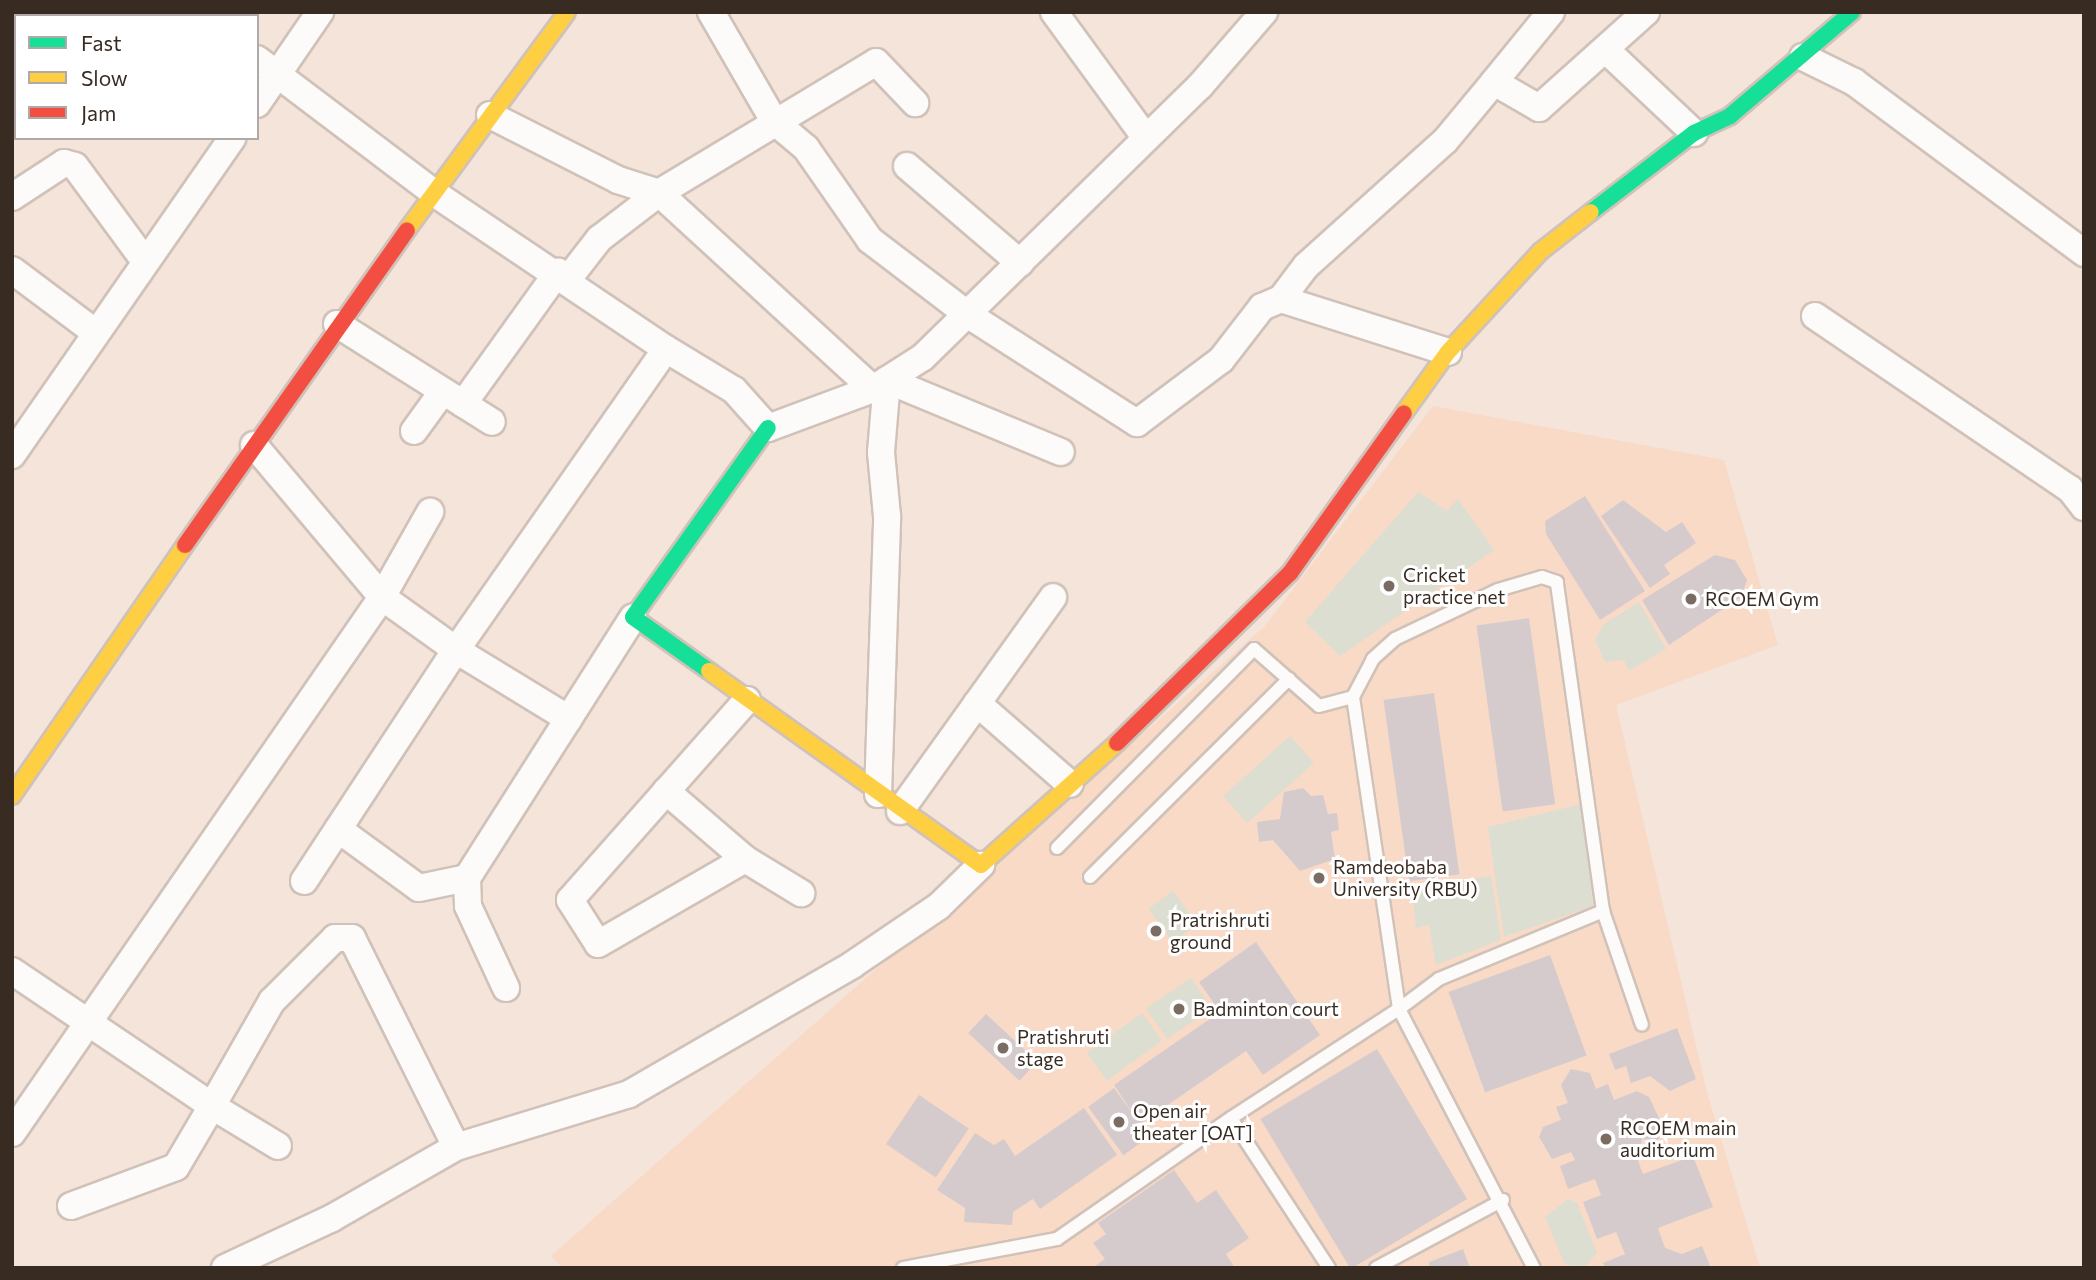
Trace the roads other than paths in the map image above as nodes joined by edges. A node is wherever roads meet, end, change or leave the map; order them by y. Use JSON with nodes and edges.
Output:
{"nodes":[{"id":1,"x":320,"y":12,"type":"edge"},
{"id":2,"x":567,"y":12,"type":"edge"},
{"id":3,"x":711,"y":12,"type":"edge"},
{"id":4,"x":1054,"y":12,"type":"edge"},
{"id":5,"x":1264,"y":12,"type":"edge"},
{"id":6,"x":1551,"y":12,"type":"edge"},
{"id":7,"x":1646,"y":12,"type":"edge"},
{"id":8,"x":1852,"y":12,"type":"edge"},
{"id":9,"x":1606,"y":50,"type":"junction"},
{"id":10,"x":1803,"y":57,"type":"junction"},
{"id":11,"x":268,"y":67,"type":"edge"},
{"id":12,"x":1494,"y":82,"type":"junction"},
{"id":13,"x":259,"y":97,"type":"edge"},
{"id":14,"x":915,"y":103,"type":"dead end"},
{"id":15,"x":491,"y":115,"type":"junction"},
{"id":16,"x":1694,"y":133,"type":"junction"},
{"id":17,"x":790,"y":135,"type":"junction"},
{"id":18,"x":452,"y":137,"type":"dead end"},
{"id":19,"x":1146,"y":138,"type":"junction"},
{"id":20,"x":231,"y":140,"type":"edge"},
{"id":21,"x":907,"y":166,"type":"dead end"},
{"id":22,"x":427,"y":187,"type":"junction"},
{"id":23,"x":659,"y":193,"type":"junction"},
{"id":24,"x":12,"y":197,"type":"edge"},
{"id":25,"x":2084,"y":253,"type":"edge"},
{"id":26,"x":144,"y":260,"type":"junction"},
{"id":27,"x":1020,"y":263,"type":"junction"},
{"id":28,"x":12,"y":270,"type":"edge"},
{"id":29,"x":563,"y":275,"type":"junction"},
{"id":30,"x":1281,"y":299,"type":"junction"},
{"id":31,"x":967,"y":314,"type":"junction"},
{"id":32,"x":1815,"y":316,"type":"dead end"},
{"id":33,"x":337,"y":324,"type":"junction"},
{"id":34,"x":95,"y":332,"type":"junction"},
{"id":35,"x":666,"y":349,"type":"junction"},
{"id":36,"x":1448,"y":352,"type":"junction"},
{"id":37,"x":880,"y":384,"type":"junction"},
{"id":38,"x":453,"y":397,"type":"junction"},
{"id":39,"x":492,"y":422,"type":"dead end"},
{"id":40,"x":768,"y":428,"type":"junction"},
{"id":41,"x":414,"y":431,"type":"dead end"},
{"id":42,"x":254,"y":445,"type":"junction"},
{"id":43,"x":1061,"y":452,"type":"dead end"},
{"id":44,"x":13,"y":453,"type":"edge"},
{"id":45,"x":2084,"y":507,"type":"edge"},
{"id":46,"x":430,"y":512,"type":"dead end"},
{"id":47,"x":382,"y":597,"type":"junction"},
{"id":48,"x":1053,"y":597,"type":"dead end"},
{"id":49,"x":633,"y":617,"type":"junction"},
{"id":50,"x":456,"y":650,"type":"junction"},
{"id":51,"x":1289,"y":679,"type":"junction"},
{"id":52,"x":1353,"y":698,"type":"junction"},
{"id":53,"x":747,"y":700,"type":"junction"},
{"id":54,"x":977,"y":703,"type":"junction"},
{"id":55,"x":569,"y":719,"type":"junction"},
{"id":56,"x":12,"y":767,"type":"edge"},
{"id":57,"x":1070,"y":784,"type":"junction"},
{"id":58,"x":666,"y":792,"type":"junction"},
{"id":59,"x":878,"y":794,"type":"junction"},
{"id":60,"x":12,"y":796,"type":"edge"},
{"id":61,"x":900,"y":811,"type":"junction"},
{"id":62,"x":338,"y":829,"type":"junction"},
{"id":63,"x":1057,"y":848,"type":"dead end"},
{"id":64,"x":746,"y":859,"type":"junction"},
{"id":65,"x":981,"y":865,"type":"junction"},
{"id":66,"x":1090,"y":877,"type":"dead end"},
{"id":67,"x":467,"y":878,"type":"junction"},
{"id":68,"x":304,"y":881,"type":"dead end"},
{"id":69,"x":801,"y":893,"type":"dead end"},
{"id":70,"x":1603,"y":911,"type":"junction"},
{"id":71,"x":12,"y":971,"type":"edge"},
{"id":72,"x":506,"y":988,"type":"dead end"},
{"id":73,"x":1399,"y":1009,"type":"junction"},
{"id":74,"x":90,"y":1023,"type":"junction"},
{"id":75,"x":1642,"y":1025,"type":"dead end"},
{"id":76,"x":212,"y":1106,"type":"junction"},
{"id":77,"x":1231,"y":1118,"type":"junction"},
{"id":78,"x":12,"y":1133,"type":"edge"},
{"id":79,"x":278,"y":1146,"type":"dead end"},
{"id":80,"x":456,"y":1147,"type":"junction"},
{"id":81,"x":1503,"y":1200,"type":"junction"},
{"id":82,"x":71,"y":1206,"type":"dead end"},
{"id":83,"x":225,"y":1268,"type":"edge"},
{"id":84,"x":903,"y":1268,"type":"edge"},
{"id":85,"x":1329,"y":1268,"type":"edge"},
{"id":86,"x":1376,"y":1268,"type":"edge"},
{"id":87,"x":1534,"y":1268,"type":"edge"}],
"edges":[{"from":1,"to":11,"type":"street"},
{"from":2,"to":15,"type":"street"},
{"from":3,"to":17,"type":"street"},
{"from":4,"to":19,"type":"street"},
{"from":5,"to":19,"type":"street"},
{"from":6,"to":12,"type":"street"},
{"from":7,"to":9,"type":"street"},
{"from":8,"to":10,"type":"street"},
{"from":9,"to":12,"type":"street"},
{"from":9,"to":16,"type":"street"},
{"from":10,"to":16,"type":"street"},
{"from":10,"to":25,"type":"street"},
{"from":11,"to":13,"type":"street"},
{"from":11,"to":22,"type":"street"},
{"from":12,"to":30,"type":"street"},
{"from":14,"to":17,"type":"street"},
{"from":15,"to":22,"type":"street"},
{"from":15,"to":23,"type":"street"},
{"from":16,"to":36,"type":"street"},
{"from":17,"to":23,"type":"street"},
{"from":17,"to":31,"type":"street"},
{"from":18,"to":22,"type":"street"},
{"from":19,"to":27,"type":"street"},
{"from":20,"to":26,"type":"street"},
{"from":21,"to":27,"type":"street"},
{"from":22,"to":29,"type":"street"},
{"from":22,"to":33,"type":"street"},
{"from":22,"to":56,"type":"street"},
{"from":23,"to":29,"type":"street"},
{"from":23,"to":37,"type":"street"},
{"from":24,"to":26,"type":"street"},
{"from":26,"to":34,"type":"street"},
{"from":27,"to":31,"type":"street"},
{"from":28,"to":34,"type":"street"},
{"from":29,"to":35,"type":"street"},
{"from":29,"to":38,"type":"street"},
{"from":30,"to":31,"type":"street"},
{"from":30,"to":36,"type":"street"},
{"from":31,"to":37,"type":"street"},
{"from":32,"to":45,"type":"street"},
{"from":33,"to":38,"type":"street"},
{"from":33,"to":42,"type":"street"},
{"from":34,"to":44,"type":"street"},
{"from":35,"to":40,"type":"street"},
{"from":35,"to":50,"type":"street"},
{"from":36,"to":57,"type":"street"},
{"from":37,"to":40,"type":"street"},
{"from":37,"to":43,"type":"street"},
{"from":37,"to":59,"type":"street"},
{"from":38,"to":39,"type":"street"},
{"from":38,"to":41,"type":"street"},
{"from":40,"to":49,"type":"street"},
{"from":42,"to":47,"type":"street"},
{"from":42,"to":60,"type":"street"},
{"from":46,"to":47,"type":"street"},
{"from":47,"to":50,"type":"street"},
{"from":47,"to":74,"type":"street"},
{"from":48,"to":54,"type":"street"},
{"from":49,"to":53,"type":"street"},
{"from":49,"to":55,"type":"street"},
{"from":50,"to":55,"type":"street"},
{"from":50,"to":62,"type":"street"},
{"from":51,"to":52,"type":"lane"},
{"from":51,"to":63,"type":"lane"},
{"from":51,"to":66,"type":"lane"},
{"from":52,"to":70,"type":"lane"},
{"from":52,"to":73,"type":"lane"},
{"from":53,"to":58,"type":"street"},
{"from":53,"to":59,"type":"street"},
{"from":54,"to":57,"type":"street"},
{"from":54,"to":61,"type":"street"},
{"from":55,"to":67,"type":"street"},
{"from":57,"to":65,"type":"street"},
{"from":58,"to":64,"type":"street"},
{"from":58,"to":64,"type":"street"},
{"from":59,"to":61,"type":"street"},
{"from":61,"to":65,"type":"street"},
{"from":62,"to":67,"type":"street"},
{"from":62,"to":68,"type":"street"},
{"from":64,"to":69,"type":"street"},
{"from":65,"to":80,"type":"street"},
{"from":67,"to":72,"type":"street"},
{"from":70,"to":73,"type":"lane"},
{"from":70,"to":75,"type":"lane"},
{"from":71,"to":74,"type":"street"},
{"from":73,"to":77,"type":"lane"},
{"from":73,"to":81,"type":"lane"},
{"from":74,"to":76,"type":"street"},
{"from":74,"to":78,"type":"street"},
{"from":76,"to":79,"type":"street"},
{"from":76,"to":80,"type":"street"},
{"from":76,"to":82,"type":"street"},
{"from":77,"to":84,"type":"lane"},
{"from":77,"to":85,"type":"lane"},
{"from":80,"to":83,"type":"street"},
{"from":81,"to":86,"type":"lane"},
{"from":81,"to":87,"type":"lane"}]}
